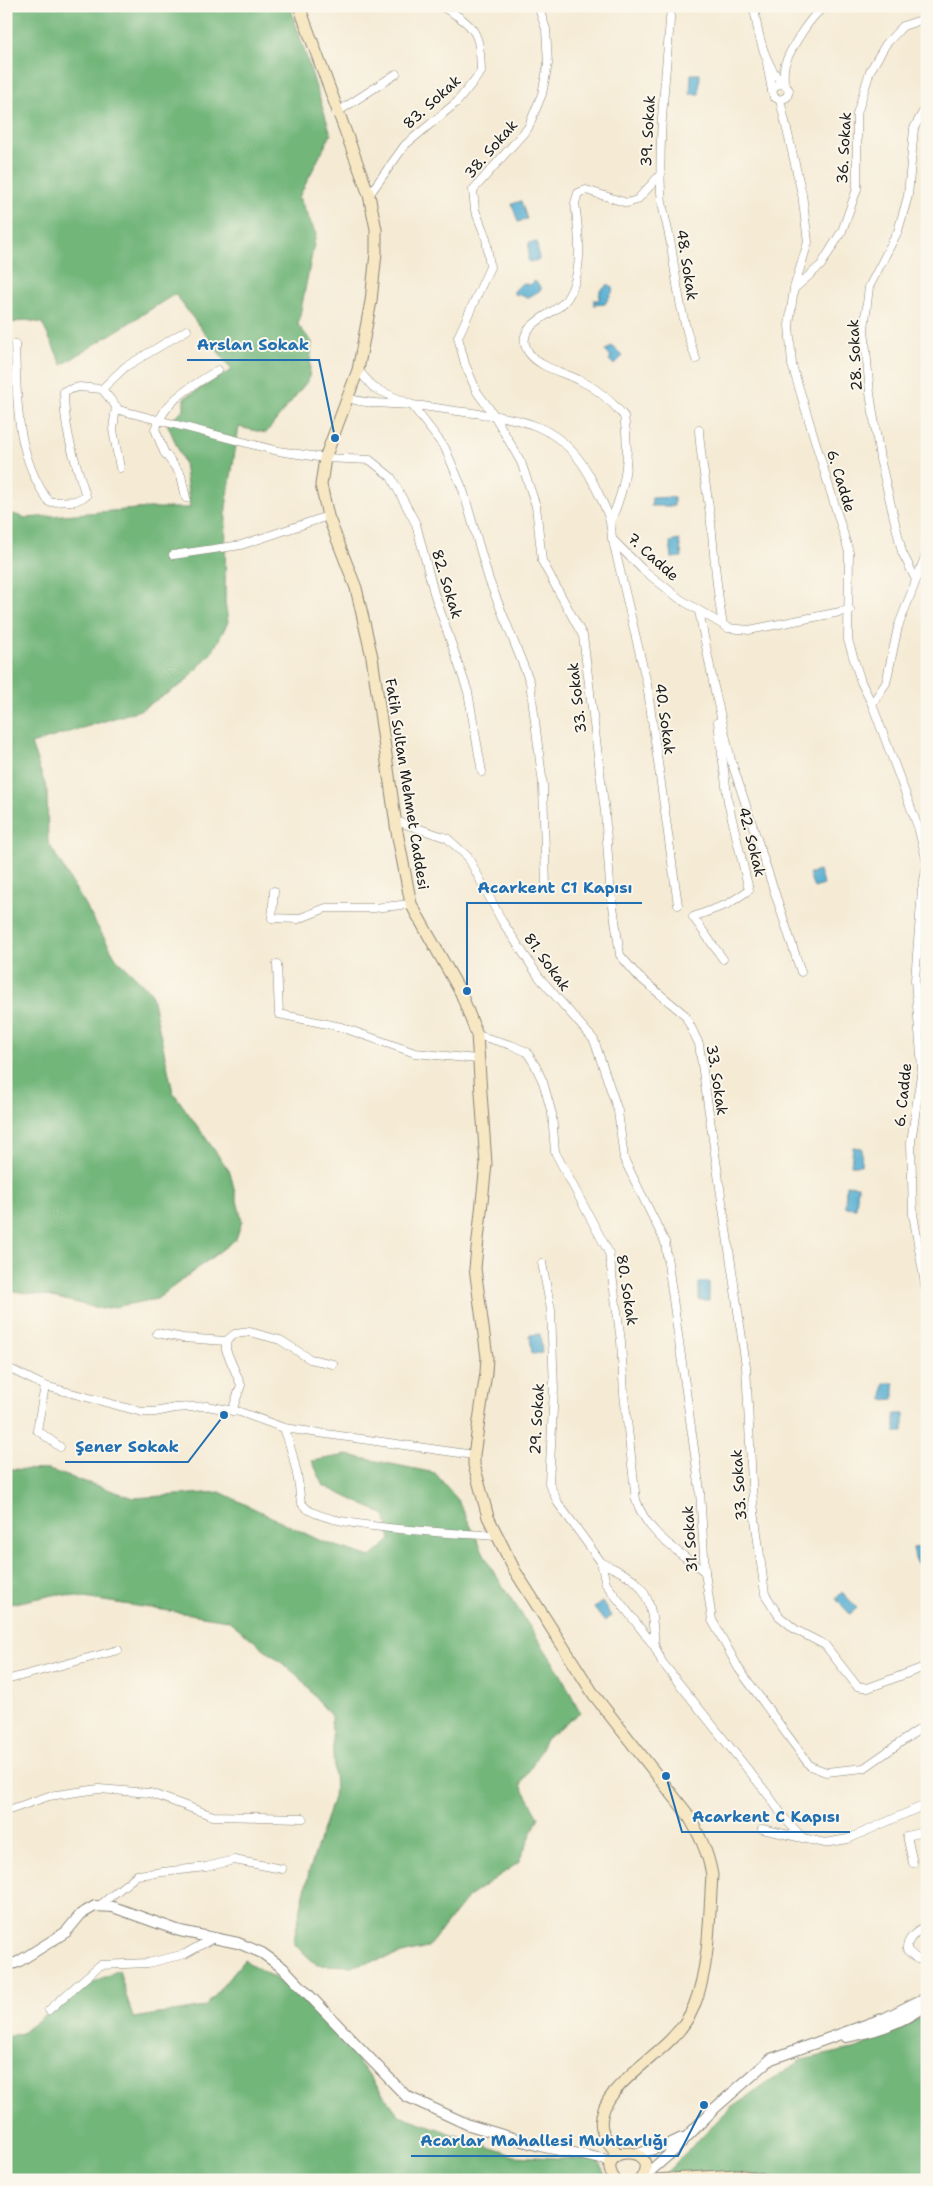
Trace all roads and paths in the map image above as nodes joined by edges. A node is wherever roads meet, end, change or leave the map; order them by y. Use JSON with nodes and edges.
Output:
{"nodes":[{"id":1,"x":299,"y":6,"type":"edge"},
{"id":2,"x":441,"y":6,"type":"edge"},
{"id":3,"x":538,"y":6,"type":"edge"},
{"id":4,"x":671,"y":6,"type":"edge"},
{"id":5,"x":754,"y":6,"type":"edge"},
{"id":6,"x":826,"y":6,"type":"edge"},
{"id":7,"x":927,"y":18,"type":"edge"},
{"id":8,"x":766,"y":56,"type":"junction"},
{"id":9,"x":396,"y":74,"type":"dead end"},
{"id":10,"x":783,"y":84,"type":"junction"},
{"id":11,"x":772,"y":91,"type":"junction"},
{"id":12,"x":780,"y":100,"type":"junction"},
{"id":13,"x":927,"y":104,"type":"edge"},
{"id":14,"x":336,"y":112,"type":"junction"},
{"id":15,"x":661,"y":174,"type":"junction"},
{"id":16,"x":369,"y":194,"type":"junction"},
{"id":17,"x":794,"y":288,"type":"junction"},
{"id":18,"x":187,"y":330,"type":"dead end"},
{"id":19,"x":15,"y":344,"type":"dead end"},
{"id":20,"x":696,"y":359,"type":"dead end"},
{"id":21,"x":218,"y":370,"type":"dead end"},
{"id":22,"x":358,"y":370,"type":"junction"},
{"id":23,"x":102,"y":389,"type":"junction"},
{"id":24,"x":348,"y":398,"type":"junction"},
{"id":25,"x":412,"y":405,"type":"junction"},
{"id":26,"x":116,"y":406,"type":"junction"},
{"id":27,"x":494,"y":415,"type":"junction"},
{"id":28,"x":158,"y":420,"type":"junction"},
{"id":29,"x":700,"y":430,"type":"dead end"},
{"id":30,"x":325,"y":458,"type":"junction"},
{"id":31,"x":120,"y":468,"type":"dead end"},
{"id":32,"x":186,"y":498,"type":"dead end"},
{"id":33,"x":328,"y":516,"type":"junction"},
{"id":34,"x":611,"y":520,"type":"junction"},
{"id":35,"x":612,"y":539,"type":"junction"},
{"id":36,"x":927,"y":552,"type":"edge"},
{"id":37,"x":173,"y":556,"type":"dead end"},
{"id":38,"x":916,"y":580,"type":"junction"},
{"id":39,"x":850,"y":610,"type":"junction"},
{"id":40,"x":699,"y":611,"type":"junction"},
{"id":41,"x":723,"y":625,"type":"junction"},
{"id":42,"x":714,"y":687,"type":"junction"},
{"id":43,"x":872,"y":704,"type":"junction"},
{"id":44,"x":482,"y":772,"type":"dead end"},
{"id":45,"x":396,"y":821,"type":"junction"},
{"id":46,"x":927,"y":864,"type":"edge"},
{"id":47,"x":546,"y":886,"type":"dead end"},
{"id":48,"x":274,"y":891,"type":"dead end"},
{"id":49,"x":411,"y":904,"type":"junction"},
{"id":50,"x":678,"y":905,"type":"dead end"},
{"id":51,"x":723,"y":959,"type":"dead end"},
{"id":52,"x":277,"y":964,"type":"dead end"},
{"id":53,"x":801,"y":972,"type":"dead end"},
{"id":54,"x":477,"y":1036,"type":"junction"},
{"id":55,"x":477,"y":1058,"type":"junction"},
{"id":56,"x":624,"y":1159,"type":"joint"},
{"id":57,"x":542,"y":1263,"type":"dead end"},
{"id":58,"x":927,"y":1296,"type":"edge"},
{"id":59,"x":157,"y":1333,"type":"dead end"},
{"id":60,"x":226,"y":1341,"type":"junction"},
{"id":61,"x":333,"y":1364,"type":"dead end"},
{"id":62,"x":6,"y":1367,"type":"edge"},
{"id":63,"x":45,"y":1386,"type":"junction"},
{"id":64,"x":232,"y":1411,"type":"junction"},
{"id":65,"x":284,"y":1428,"type":"junction"},
{"id":66,"x":60,"y":1447,"type":"dead end"},
{"id":67,"x":474,"y":1455,"type":"junction"},
{"id":68,"x":496,"y":1536,"type":"junction"},
{"id":69,"x":601,"y":1562,"type":"junction"},
{"id":70,"x":705,"y":1572,"type":"junction"},
{"id":71,"x":655,"y":1647,"type":"junction"},
{"id":72,"x":118,"y":1650,"type":"dead end"},
{"id":73,"x":927,"y":1666,"type":"edge"},
{"id":74,"x":6,"y":1680,"type":"edge"},
{"id":75,"x":927,"y":1724,"type":"edge"},
{"id":76,"x":927,"y":1804,"type":"edge"},
{"id":77,"x":6,"y":1811,"type":"edge"},
{"id":78,"x":303,"y":1818,"type":"dead end"},
{"id":79,"x":762,"y":1829,"type":"dead end"},
{"id":80,"x":927,"y":1831,"type":"edge"},
{"id":81,"x":803,"y":1838,"type":"junction"},
{"id":82,"x":913,"y":1863,"type":"dead end"},
{"id":83,"x":282,"y":1869,"type":"dead end"},
{"id":84,"x":99,"y":1906,"type":"junction"},
{"id":85,"x":927,"y":1925,"type":"edge"},
{"id":86,"x":215,"y":1937,"type":"junction"},
{"id":87,"x":927,"y":1958,"type":"edge"},
{"id":88,"x":6,"y":1966,"type":"edge"},
{"id":89,"x":927,"y":1997,"type":"edge"},
{"id":90,"x":927,"y":2004,"type":"edge"},
{"id":91,"x":49,"y":2010,"type":"dead end"},
{"id":92,"x":828,"y":2038,"type":"junction"},
{"id":93,"x":687,"y":2135,"type":"junction"},
{"id":94,"x":637,"y":2154,"type":"junction"},
{"id":95,"x":615,"y":2158,"type":"junction"},
{"id":96,"x":612,"y":2178,"type":"edge"},
{"id":97,"x":640,"y":2180,"type":"edge"},
{"id":98,"x":655,"y":2180,"type":"edge"},
{"id":99,"x":763,"y":2180,"type":"edge"}],
"edges":[{"from":1,"to":14,"type":"main road","name":"Fatih Sultan Mehmet Caddesi"},
{"from":2,"to":16,"type":"street","name":"83. Sokak"},
{"from":3,"to":27,"type":"street","name":"38. Sokak"},
{"from":4,"to":15,"type":"street","name":"39. Sokak"},
{"from":5,"to":8,"type":"street"},
{"from":6,"to":10,"type":"street"},
{"from":7,"to":17,"type":"street","name":"36. Sokak"},
{"from":8,"to":10,"type":"street"},
{"from":8,"to":11,"type":"street"},
{"from":9,"to":14,"type":"street"},
{"from":10,"to":11,"type":"street"},
{"from":10,"to":12,"type":"street"},
{"from":11,"to":12,"type":"street"},
{"from":12,"to":17,"type":"street","name":"6. Cadde"},
{"from":13,"to":38,"type":"street","name":"28. Sokak"},
{"from":14,"to":16,"type":"main road","name":"Fatih Sultan Mehmet Caddesi"},
{"from":15,"to":20,"type":"street","name":"48. Sokak"},
{"from":15,"to":34,"type":"street","name":"39. Sokak"},
{"from":16,"to":22,"type":"main road","name":"Fatih Sultan Mehmet Caddesi"},
{"from":17,"to":39,"type":"street","name":"6. Cadde"},
{"from":18,"to":23,"type":"street"},
{"from":19,"to":23,"type":"street"},
{"from":21,"to":28,"type":"street"},
{"from":22,"to":24,"type":"main road","name":"Fatih Sultan Mehmet Caddesi"},
{"from":22,"to":25,"type":"street"},
{"from":23,"to":26,"type":"street"},
{"from":24,"to":25,"type":"street","name":"7. Cadde"},
{"from":24,"to":30,"type":"main road","name":"Fatih Sultan Mehmet Caddesi"},
{"from":25,"to":27,"type":"street","name":"7. Cadde"},
{"from":25,"to":47,"type":"street"},
{"from":26,"to":28,"type":"street","name":"82. Sokak"},
{"from":26,"to":31,"type":"street"},
{"from":27,"to":34,"type":"street","name":"7. Cadde"},
{"from":27,"to":73,"type":"street","name":"33. Sokak"},
{"from":28,"to":30,"type":"street","name":"82. Sokak"},
{"from":28,"to":32,"type":"street"},
{"from":29,"to":41,"type":"street"},
{"from":30,"to":33,"type":"main road","name":"Fatih Sultan Mehmet Caddesi"},
{"from":30,"to":44,"type":"street","name":"82. Sokak"},
{"from":33,"to":37,"type":"street"},
{"from":33,"to":45,"type":"main road","name":"Fatih Sultan Mehmet Caddesi"},
{"from":34,"to":35,"type":"street","name":"7. Cadde"},
{"from":35,"to":40,"type":"street","name":"7. Cadde"},
{"from":35,"to":50,"type":"street","name":"40. Sokak"},
{"from":36,"to":38,"type":"street"},
{"from":38,"to":43,"type":"street"},
{"from":39,"to":41,"type":"street","name":"7. Cadde"},
{"from":39,"to":43,"type":"street","name":"6. Cadde"},
{"from":40,"to":41,"type":"street","name":"7. Cadde"},
{"from":40,"to":42,"type":"street","name":"42. Sokak"},
{"from":42,"to":51,"type":"street","name":"42. Sokak"},
{"from":42,"to":53,"type":"street","name":"42. Sokak"},
{"from":43,"to":46,"type":"street","name":"6. Cadde"},
{"from":45,"to":49,"type":"main road","name":"Fatih Sultan Mehmet Caddesi"},
{"from":45,"to":56,"type":"street","name":"81. Sokak"},
{"from":46,"to":58,"type":"street","name":"6. Cadde"},
{"from":48,"to":49,"type":"street"},
{"from":49,"to":54,"type":"main road","name":"Fatih Sultan Mehmet Caddesi"},
{"from":52,"to":55,"type":"street"},
{"from":54,"to":55,"type":"main road","name":"Fatih Sultan Mehmet Caddesi"},
{"from":54,"to":70,"type":"street","name":"80. Sokak"},
{"from":55,"to":67,"type":"main road","name":"Fatih Sultan Mehmet Caddesi"},
{"from":56,"to":70,"type":"street","name":"31. Sokak"},
{"from":57,"to":69,"type":"street","name":"29. Sokak"},
{"from":59,"to":60,"type":"street"},
{"from":60,"to":61,"type":"street"},
{"from":60,"to":64,"type":"street"},
{"from":62,"to":63,"type":"street"},
{"from":63,"to":64,"type":"street"},
{"from":63,"to":66,"type":"street"},
{"from":64,"to":65,"type":"street"},
{"from":65,"to":67,"type":"street"},
{"from":65,"to":68,"type":"street"},
{"from":67,"to":68,"type":"main road","name":"Fatih Sultan Mehmet Caddesi"},
{"from":68,"to":95,"type":"main road","name":"Fatih Sultan Mehmet Caddesi"},
{"from":69,"to":71,"type":"street","name":"29. Sokak"},
{"from":69,"to":71,"type":"street","name":"29. Sokak"},
{"from":70,"to":75,"type":"street","name":"31. Sokak"},
{"from":71,"to":81,"type":"street","name":"29. Sokak"},
{"from":72,"to":74,"type":"street"},
{"from":76,"to":81,"type":"street"},
{"from":77,"to":78,"type":"street"},
{"from":79,"to":81,"type":"street"},
{"from":80,"to":82,"type":"street"},
{"from":83,"to":84,"type":"street"},
{"from":84,"to":86,"type":"street"},
{"from":84,"to":88,"type":"street"},
{"from":85,"to":87,"type":"street"},
{"from":86,"to":91,"type":"street"},
{"from":86,"to":95,"type":"street"},
{"from":89,"to":92,"type":"street"},
{"from":90,"to":92,"type":"street"},
{"from":92,"to":93,"type":"street"},
{"from":93,"to":94,"type":"street"},
{"from":93,"to":97,"type":"street"},
{"from":94,"to":95,"type":"main road"},
{"from":94,"to":97,"type":"main road"},
{"from":95,"to":96,"type":"main road"},
{"from":98,"to":99,"type":"main road"}]}
